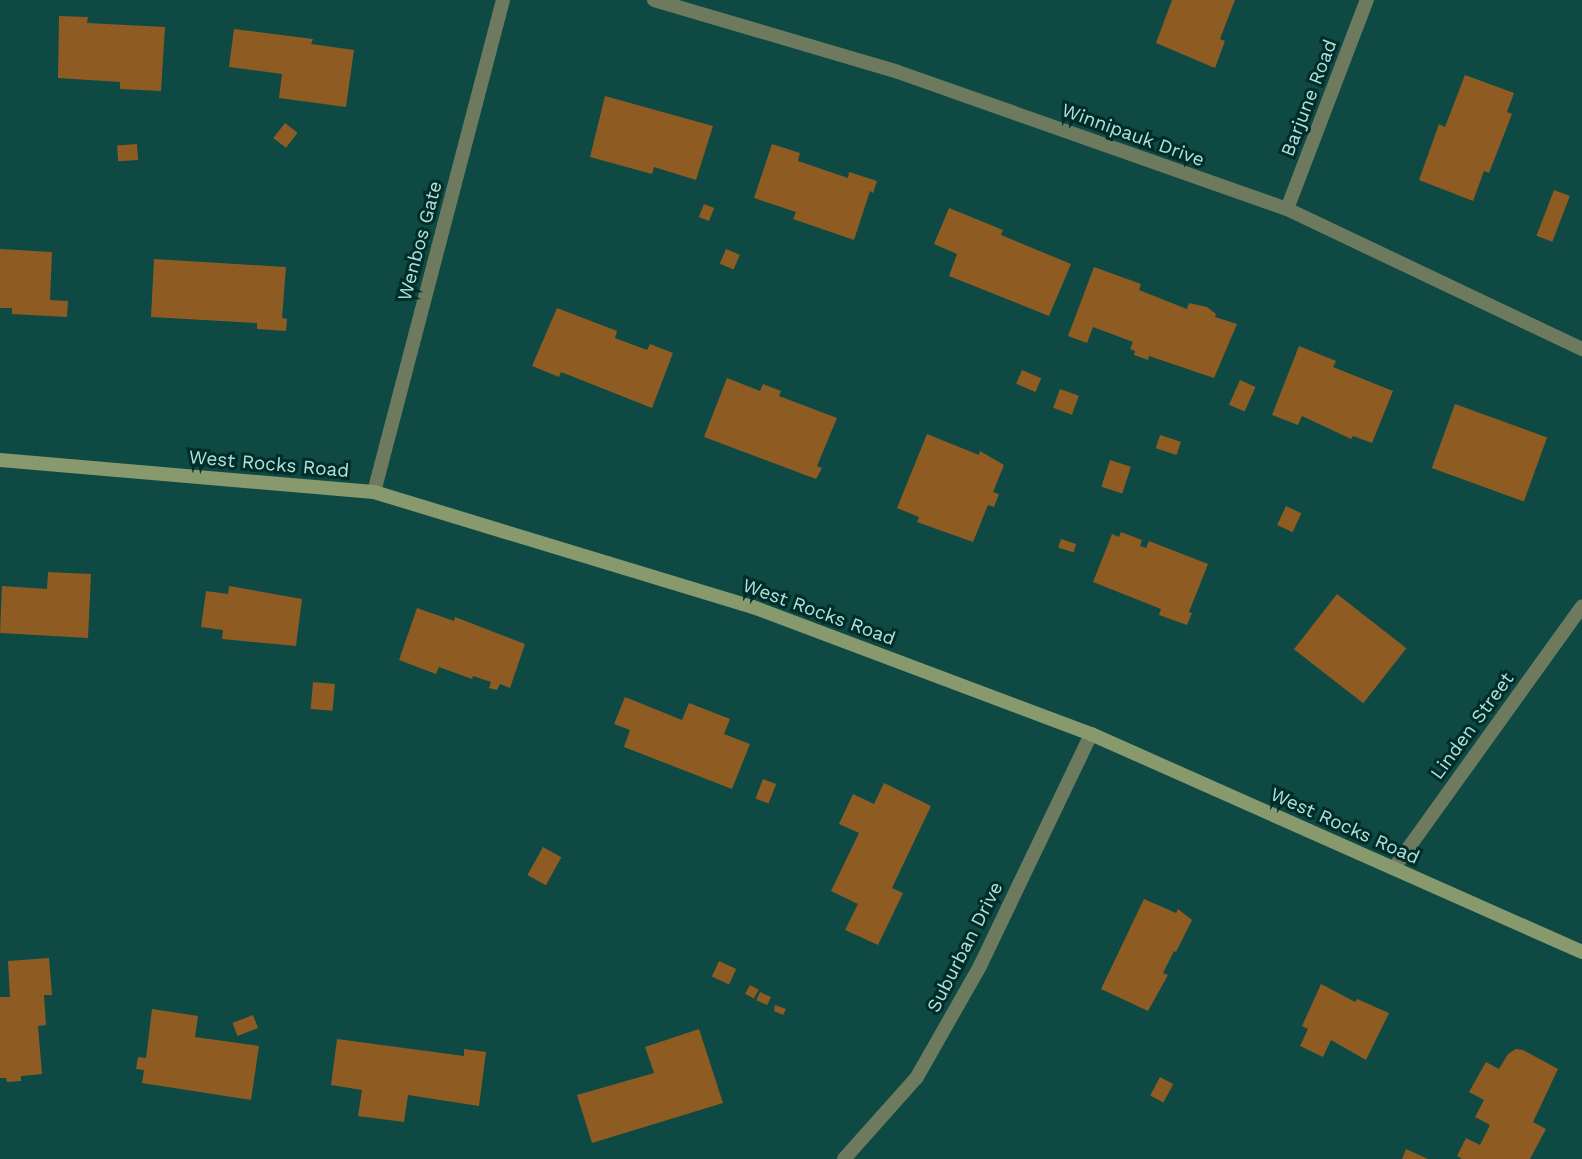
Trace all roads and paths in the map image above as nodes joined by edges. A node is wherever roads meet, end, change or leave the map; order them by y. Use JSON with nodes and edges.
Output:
{"nodes":[{"id":1,"x":503,"y":0,"type":"edge"},
{"id":2,"x":654,"y":0,"type":"edge"},
{"id":3,"x":1367,"y":0,"type":"edge"},
{"id":4,"x":1287,"y":209,"type":"junction"},
{"id":5,"x":1582,"y":349,"type":"edge"},
{"id":6,"x":0,"y":460,"type":"edge"},
{"id":7,"x":374,"y":492,"type":"junction"},
{"id":8,"x":1582,"y":606,"type":"edge"},
{"id":9,"x":1091,"y":734,"type":"junction"},
{"id":10,"x":1394,"y":868,"type":"junction"},
{"id":11,"x":1582,"y":952,"type":"edge"},
{"id":12,"x":844,"y":1159,"type":"edge"}],
"edges":[{"from":1,"to":7,"type":"street","name":"Wenbos Gate"},
{"from":2,"to":4,"type":"street","name":"Winnipauk Drive"},
{"from":3,"to":4,"type":"street","name":"Barjune Road"},
{"from":4,"to":5,"type":"street","name":"Winnipauk Drive"},
{"from":6,"to":7,"type":"main road","name":"West Rocks Road"},
{"from":7,"to":9,"type":"main road","name":"West Rocks Road"},
{"from":8,"to":10,"type":"street","name":"Linden Street"},
{"from":9,"to":10,"type":"main road","name":"West Rocks Road"},
{"from":9,"to":12,"type":"street","name":"Suburban Drive"},
{"from":10,"to":11,"type":"main road","name":"West Rocks Road"}]}
